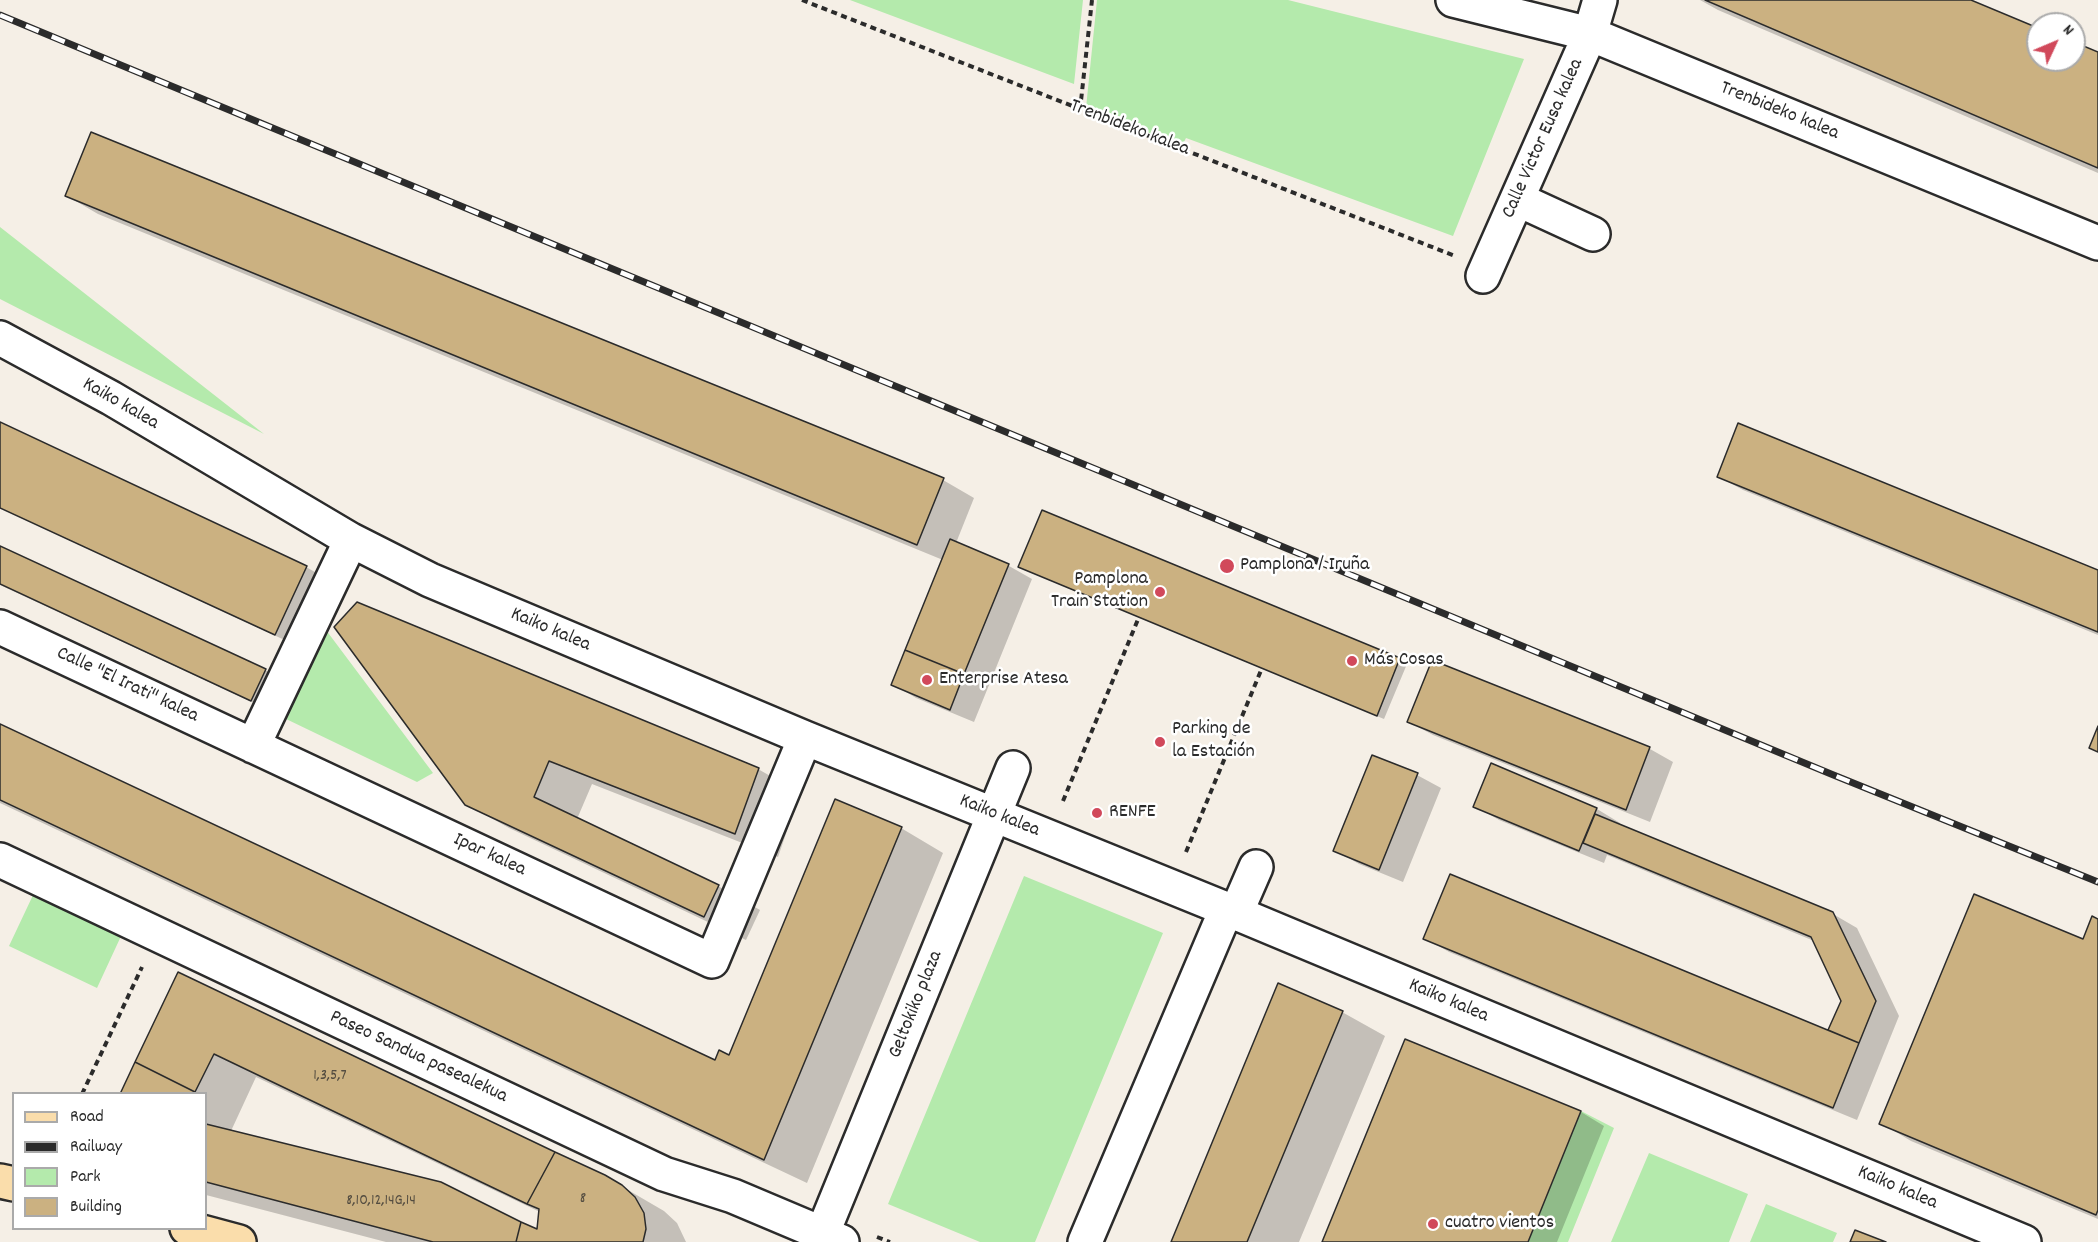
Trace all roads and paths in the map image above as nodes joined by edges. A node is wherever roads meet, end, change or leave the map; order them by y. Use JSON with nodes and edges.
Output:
{"nodes":[{"id":1,"x":802,"y":0,"type":"edge"},
{"id":2,"x":1092,"y":0,"type":"edge"},
{"id":3,"x":1453,"y":0,"type":"edge"},
{"id":4,"x":1600,"y":0,"type":"edge"},
{"id":5,"x":1590,"y":34,"type":"junction"},
{"id":6,"x":1080,"y":110,"type":"junction"},
{"id":7,"x":1516,"y":199,"type":"junction"},
{"id":8,"x":1593,"y":234,"type":"dead end"},
{"id":9,"x":2098,"y":243,"type":"edge"},
{"id":10,"x":1457,"y":256,"type":"dead end"},
{"id":11,"x":1483,"y":276,"type":"dead end"},
{"id":12,"x":0,"y":338,"type":"edge"},
{"id":13,"x":351,"y":540,"type":"junction"},
{"id":14,"x":1139,"y":617,"type":"dead end"},
{"id":15,"x":0,"y":627,"type":"edge"},
{"id":16,"x":1262,"y":668,"type":"dead end"},
{"id":17,"x":805,"y":738,"type":"junction"},
{"id":18,"x":253,"y":746,"type":"junction"},
{"id":19,"x":1013,"y":768,"type":"dead end"},
{"id":20,"x":1063,"y":801,"type":"dead end"},
{"id":21,"x":995,"y":816,"type":"junction"},
{"id":22,"x":1186,"y":852,"type":"dead end"},
{"id":23,"x":0,"y":861,"type":"edge"},
{"id":24,"x":1256,"y":867,"type":"dead end"},
{"id":25,"x":1231,"y":911,"type":"junction"},
{"id":26,"x":156,"y":936,"type":"junction"},
{"id":27,"x":83,"y":1092,"type":"edge"},
{"id":28,"x":194,"y":1230,"type":"edge"},
{"id":29,"x":828,"y":1240,"type":"edge"},
{"id":30,"x":239,"y":1242,"type":"edge"},
{"id":31,"x":1085,"y":1242,"type":"edge"},
{"id":32,"x":2024,"y":1242,"type":"edge"}],
"edges":[{"from":1,"to":6,"type":"path","name":"Trenbideko kalea"},
{"from":2,"to":6,"type":"path"},
{"from":3,"to":5,"type":"street","name":"Trenbideko kalea"},
{"from":4,"to":5,"type":"street","name":"Calle Victor Eusa kalea"},
{"from":5,"to":7,"type":"street","name":"Calle Victor Eusa kalea"},
{"from":5,"to":9,"type":"street","name":"Trenbideko kalea"},
{"from":6,"to":10,"type":"path","name":"Trenbideko kalea"},
{"from":7,"to":8,"type":"street"},
{"from":7,"to":11,"type":"street","name":"Calle Victor Eusa kalea"},
{"from":12,"to":13,"type":"street","name":"Kaiko kalea"},
{"from":13,"to":17,"type":"street","name":"Kaiko kalea"},
{"from":13,"to":18,"type":"street"},
{"from":14,"to":20,"type":"path"},
{"from":15,"to":18,"type":"street","name":"Calle \"El Irati\" kalea"},
{"from":16,"to":22,"type":"path"},
{"from":17,"to":18,"type":"street","name":"Ipar kalea"},
{"from":17,"to":21,"type":"street","name":"Kaiko kalea"},
{"from":19,"to":21,"type":"street","name":"Geltokiko plaza"},
{"from":21,"to":25,"type":"street","name":"Kaiko kalea"},
{"from":21,"to":29,"type":"street","name":"Geltokiko plaza"},
{"from":23,"to":26,"type":"street","name":"Paseo Sandua pasealekua"},
{"from":24,"to":25,"type":"street"},
{"from":25,"to":31,"type":"street"},
{"from":25,"to":32,"type":"street","name":"Kaiko kalea"},
{"from":26,"to":27,"type":"path"},
{"from":26,"to":29,"type":"street","name":"Paseo Sandua pasealekua"},
{"from":28,"to":30,"type":"main road"}]}
